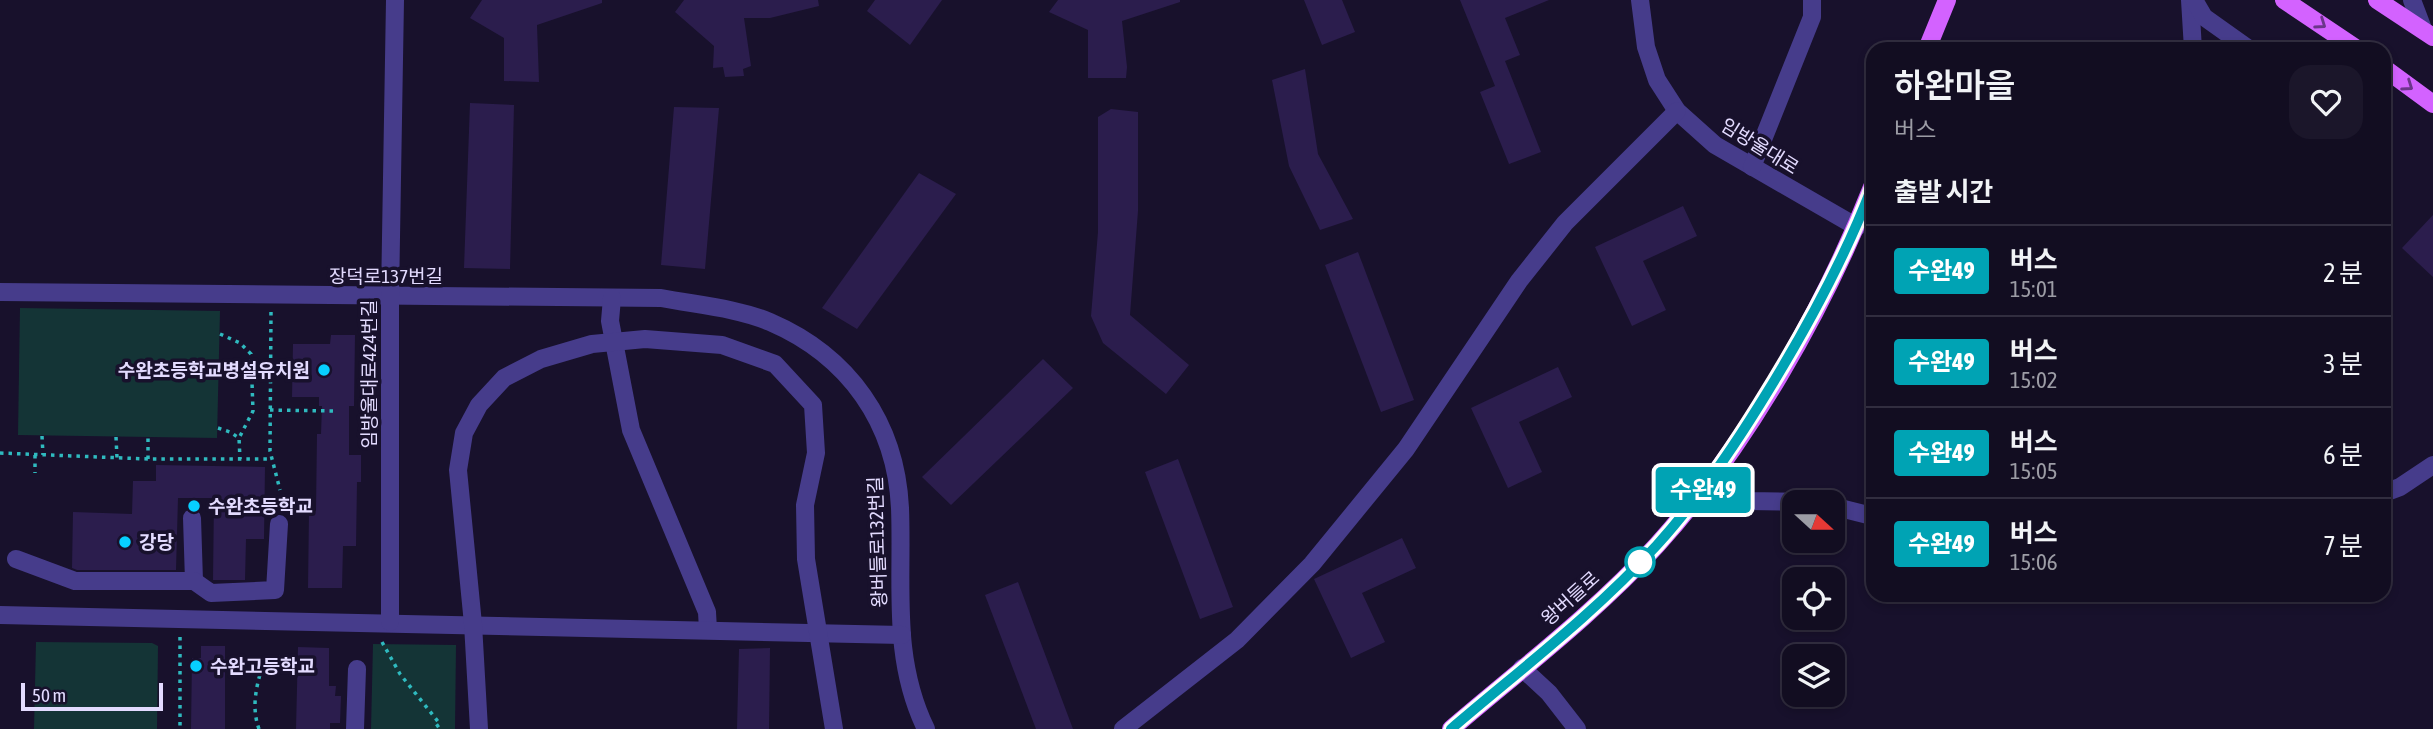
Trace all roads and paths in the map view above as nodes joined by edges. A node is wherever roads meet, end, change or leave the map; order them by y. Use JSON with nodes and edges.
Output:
{"nodes":[{"id":1,"x":395,"y":0,"type":"edge"},
{"id":2,"x":1640,"y":0,"type":"edge"},
{"id":3,"x":1812,"y":0,"type":"edge"},
{"id":4,"x":1947,"y":0,"type":"edge"},
{"id":5,"x":2192,"y":0,"type":"edge"},
{"id":6,"x":2284,"y":0,"type":"edge"},
{"id":7,"x":2377,"y":0,"type":"edge"},
{"id":8,"x":2412,"y":0,"type":"edge"},
{"id":9,"x":2430,"y":33,"type":"edge"},
{"id":10,"x":1930,"y":42,"type":"edge"},
{"id":11,"x":2193,"y":42,"type":"edge"},
{"id":12,"x":2239,"y":42,"type":"edge"},
{"id":13,"x":2347,"y":42,"type":"edge"},
{"id":14,"x":2391,"y":73,"type":"edge"},
{"id":15,"x":2433,"y":104,"type":"edge"},
{"id":16,"x":1678,"y":111,"type":"junction"},
{"id":17,"x":1752,"y":167,"type":"junction"},
{"id":18,"x":1866,"y":203,"type":"edge"},
{"id":19,"x":1857,"y":227,"type":"junction"},
{"id":20,"x":0,"y":292,"type":"edge"},
{"id":21,"x":390,"y":297,"type":"junction"},
{"id":22,"x":612,"y":298,"type":"junction"},
{"id":23,"x":271,"y":312,"type":"dead end"},
{"id":24,"x":769,"y":321,"type":"joint"},
{"id":25,"x":220,"y":334,"type":"dead end"},
{"id":26,"x":614,"y":342,"type":"junction"},
{"id":27,"x":271,"y":367,"type":"junction"},
{"id":28,"x":252,"y":375,"type":"junction"},
{"id":29,"x":270,"y":410,"type":"junction"},
{"id":30,"x":335,"y":411,"type":"dead end"},
{"id":31,"x":218,"y":428,"type":"dead end"},
{"id":32,"x":42,"y":436,"type":"dead end"},
{"id":33,"x":116,"y":437,"type":"dead end"},
{"id":34,"x":148,"y":438,"type":"dead end"},
{"id":35,"x":239,"y":438,"type":"junction"},
{"id":36,"x":0,"y":453,"type":"edge"},
{"id":37,"x":35,"y":454,"type":"junction"},
{"id":38,"x":43,"y":455,"type":"junction"},
{"id":39,"x":117,"y":458,"type":"junction"},
{"id":40,"x":148,"y":459,"type":"junction"},
{"id":41,"x":240,"y":459,"type":"junction"},
{"id":42,"x":272,"y":459,"type":"junction"},
{"id":43,"x":2433,"y":465,"type":"edge"},
{"id":44,"x":35,"y":473,"type":"dead end"},
{"id":45,"x":1706,"y":487,"type":"junction"},
{"id":46,"x":280,"y":490,"type":"dead end"},
{"id":47,"x":2391,"y":490,"type":"edge"},
{"id":48,"x":1782,"y":502,"type":"edge"},
{"id":49,"x":1845,"y":509,"type":"edge"},
{"id":50,"x":1866,"y":514,"type":"edge"},
{"id":51,"x":191,"y":518,"type":"dead end"},
{"id":52,"x":279,"y":524,"type":"dead end"},
{"id":53,"x":16,"y":559,"type":"dead end"},
{"id":54,"x":194,"y":581,"type":"junction"},
{"id":55,"x":0,"y":615,"type":"edge"},
{"id":56,"x":179,"y":618,"type":"junction"},
{"id":57,"x":386,"y":622,"type":"junction"},
{"id":58,"x":473,"y":624,"type":"junction"},
{"id":59,"x":708,"y":630,"type":"junction"},
{"id":60,"x":819,"y":633,"type":"junction"},
{"id":61,"x":902,"y":635,"type":"junction"},
{"id":62,"x":288,"y":657,"type":"dead end"},
{"id":63,"x":1522,"y":668,"type":"junction"},
{"id":64,"x":357,"y":669,"type":"dead end"},
{"id":65,"x":832,"y":727,"type":"edge"},
{"id":66,"x":180,"y":729,"type":"edge"},
{"id":67,"x":259,"y":729,"type":"edge"},
{"id":68,"x":355,"y":729,"type":"edge"},
{"id":69,"x":433,"y":729,"type":"edge"},
{"id":70,"x":479,"y":729,"type":"edge"},
{"id":71,"x":926,"y":729,"type":"edge"},
{"id":72,"x":1123,"y":729,"type":"edge"},
{"id":73,"x":1451,"y":729,"type":"edge"},
{"id":74,"x":1577,"y":729,"type":"edge"}],
"edges":[{"from":1,"to":21,"type":"street","name":"임방울대로424번길"},
{"from":2,"to":16,"type":"street","name":"임방울대로"},
{"from":3,"to":17,"type":"street"},
{"from":4,"to":10,"type":"main road"},
{"from":5,"to":11,"type":"street"},
{"from":5,"to":12,"type":"street"},
{"from":6,"to":13,"type":"main road","one_way":true},
{"from":7,"to":9,"type":"main road"},
{"from":8,"to":9,"type":"street"},
{"from":14,"to":15,"type":"main road","one_way":true},
{"from":16,"to":17,"type":"street","name":"임방울대로"},
{"from":16,"to":72,"type":"street"},
{"from":17,"to":19,"type":"street","name":"임방울대로"},
{"from":18,"to":19,"type":"main road","name":"왕버들로"},
{"from":19,"to":45,"type":"main road","name":"왕버들로"},
{"from":20,"to":21,"type":"street","name":"장덕로137번길"},
{"from":21,"to":22,"type":"street","name":"장덕로137번길"},
{"from":21,"to":57,"type":"street","name":"임방울대로424번길"},
{"from":22,"to":24,"type":"street","name":"장덕로137번길"},
{"from":22,"to":26,"type":"street"},
{"from":23,"to":27,"type":"path"},
{"from":24,"to":61,"type":"street","name":"왕버들로132번길"},
{"from":25,"to":28,"type":"path"},
{"from":26,"to":58,"type":"street"},
{"from":26,"to":59,"type":"street"},
{"from":26,"to":60,"type":"street"},
{"from":27,"to":28,"type":"path"},
{"from":27,"to":29,"type":"path"},
{"from":28,"to":35,"type":"path"},
{"from":29,"to":30,"type":"path"},
{"from":29,"to":42,"type":"path"},
{"from":31,"to":35,"type":"path"},
{"from":32,"to":38,"type":"path"},
{"from":33,"to":39,"type":"path"},
{"from":34,"to":40,"type":"path"},
{"from":35,"to":41,"type":"path"},
{"from":36,"to":37,"type":"path"},
{"from":37,"to":38,"type":"path"},
{"from":37,"to":44,"type":"path"},
{"from":38,"to":39,"type":"path"},
{"from":39,"to":40,"type":"path"},
{"from":40,"to":41,"type":"path"},
{"from":41,"to":42,"type":"path"},
{"from":42,"to":46,"type":"path"},
{"from":43,"to":47,"type":"street"},
{"from":45,"to":48,"type":"street"},
{"from":45,"to":63,"type":"main road","name":"왕버들로"},
{"from":49,"to":50,"type":"street"},
{"from":51,"to":54,"type":"street"},
{"from":52,"to":54,"type":"street"},
{"from":53,"to":54,"type":"street"},
{"from":55,"to":56,"type":"street"},
{"from":56,"to":57,"type":"street"},
{"from":56,"to":66,"type":"path"},
{"from":57,"to":58,"type":"street"},
{"from":57,"to":69,"type":"path"},
{"from":58,"to":59,"type":"street"},
{"from":58,"to":70,"type":"street"},
{"from":59,"to":60,"type":"street"},
{"from":60,"to":61,"type":"street"},
{"from":60,"to":65,"type":"street"},
{"from":61,"to":71,"type":"street","name":"왕버들로132번길"},
{"from":62,"to":67,"type":"path"},
{"from":63,"to":73,"type":"main road","name":"왕버들로"},
{"from":63,"to":74,"type":"street"},
{"from":64,"to":68,"type":"street"}]}
